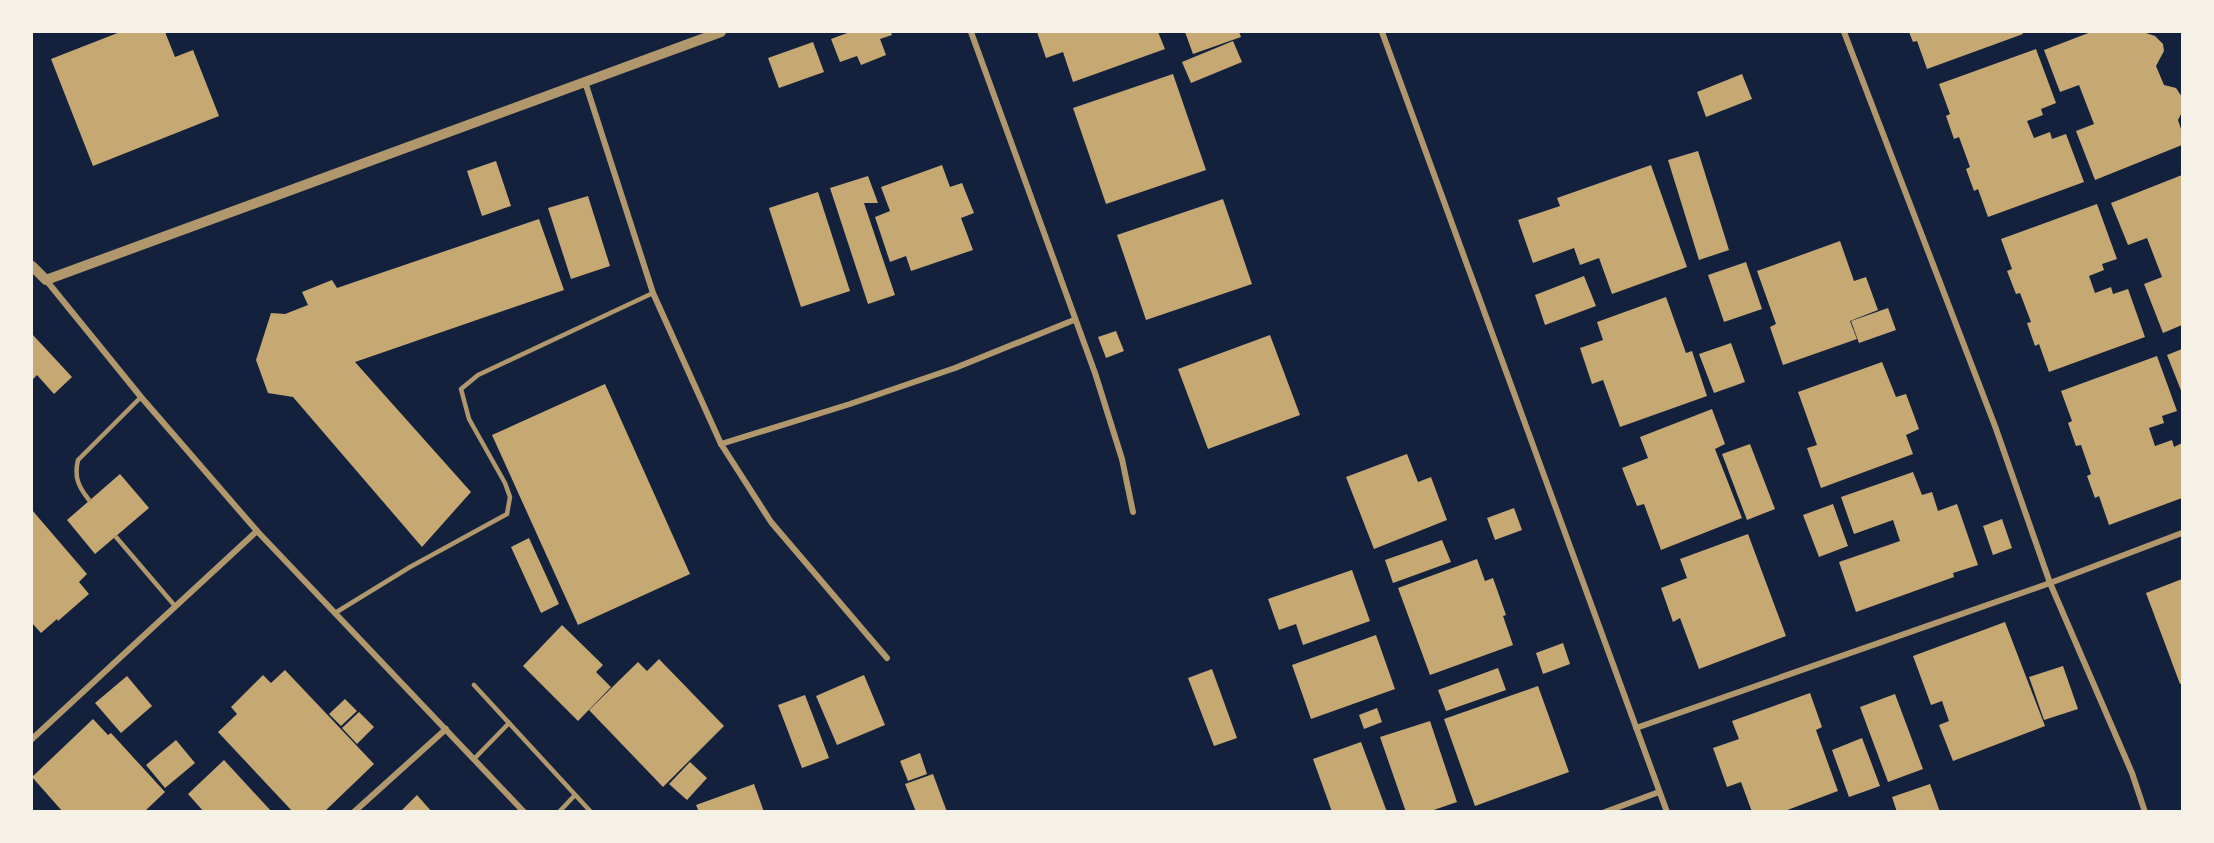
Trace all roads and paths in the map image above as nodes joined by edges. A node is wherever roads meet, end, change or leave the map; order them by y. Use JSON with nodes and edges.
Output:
{"nodes":[{"id":1,"x":721,"y":32,"type":"edge"},
{"id":2,"x":971,"y":32,"type":"edge"},
{"id":3,"x":1382,"y":32,"type":"edge"},
{"id":4,"x":1844,"y":32,"type":"edge"},
{"id":5,"x":585,"y":82,"type":"junction"},
{"id":6,"x":32,"y":266,"type":"edge"},
{"id":7,"x":46,"y":280,"type":"junction"},
{"id":8,"x":653,"y":293,"type":"junction"},
{"id":9,"x":1074,"y":320,"type":"junction"},
{"id":10,"x":141,"y":397,"type":"junction"},
{"id":11,"x":721,"y":444,"type":"junction"},
{"id":12,"x":89,"y":500,"type":"dead end"},
{"id":13,"x":1133,"y":512,"type":"dead end"},
{"id":14,"x":257,"y":531,"type":"junction"},
{"id":15,"x":2182,"y":533,"type":"edge"},
{"id":16,"x":116,"y":537,"type":"dead end"},
{"id":17,"x":2050,"y":583,"type":"junction"},
{"id":18,"x":175,"y":606,"type":"junction"},
{"id":19,"x":335,"y":613,"type":"junction"},
{"id":20,"x":887,"y":658,"type":"dead end"},
{"id":21,"x":474,"y":685,"type":"dead end"},
{"id":22,"x":509,"y":723,"type":"junction"},
{"id":23,"x":1636,"y":728,"type":"junction"},
{"id":24,"x":446,"y":729,"type":"junction"},
{"id":25,"x":32,"y":739,"type":"edge"},
{"id":26,"x":474,"y":759,"type":"junction"},
{"id":27,"x":1659,"y":792,"type":"junction"},
{"id":28,"x":576,"y":795,"type":"junction"},
{"id":29,"x":354,"y":812,"type":"edge"},
{"id":30,"x":524,"y":812,"type":"edge"},
{"id":31,"x":559,"y":812,"type":"edge"},
{"id":32,"x":591,"y":812,"type":"edge"},
{"id":33,"x":1605,"y":812,"type":"edge"},
{"id":34,"x":1666,"y":812,"type":"edge"},
{"id":35,"x":2145,"y":812,"type":"edge"}],
"edges":[{"from":1,"to":5,"type":"street"},
{"from":2,"to":9,"type":"street"},
{"from":3,"to":23,"type":"street"},
{"from":4,"to":17,"type":"street"},
{"from":5,"to":7,"type":"street"},
{"from":5,"to":8,"type":"street"},
{"from":6,"to":7,"type":"street"},
{"from":7,"to":10,"type":"street"},
{"from":8,"to":11,"type":"street"},
{"from":8,"to":19,"type":"lane"},
{"from":9,"to":11,"type":"street"},
{"from":9,"to":13,"type":"street"},
{"from":10,"to":12,"type":"lane"},
{"from":10,"to":14,"type":"street"},
{"from":11,"to":20,"type":"street"},
{"from":14,"to":18,"type":"street"},
{"from":14,"to":19,"type":"street"},
{"from":15,"to":17,"type":"street"},
{"from":16,"to":18,"type":"lane"},
{"from":17,"to":23,"type":"street"},
{"from":17,"to":35,"type":"street"},
{"from":18,"to":25,"type":"street"},
{"from":19,"to":24,"type":"street"},
{"from":21,"to":22,"type":"lane"},
{"from":22,"to":26,"type":"lane"},
{"from":22,"to":28,"type":"lane"},
{"from":23,"to":27,"type":"street"},
{"from":24,"to":26,"type":"street"},
{"from":24,"to":29,"type":"street"},
{"from":26,"to":30,"type":"street"},
{"from":27,"to":33,"type":"street"},
{"from":27,"to":34,"type":"street"},
{"from":28,"to":31,"type":"lane"},
{"from":28,"to":32,"type":"lane"}]}
